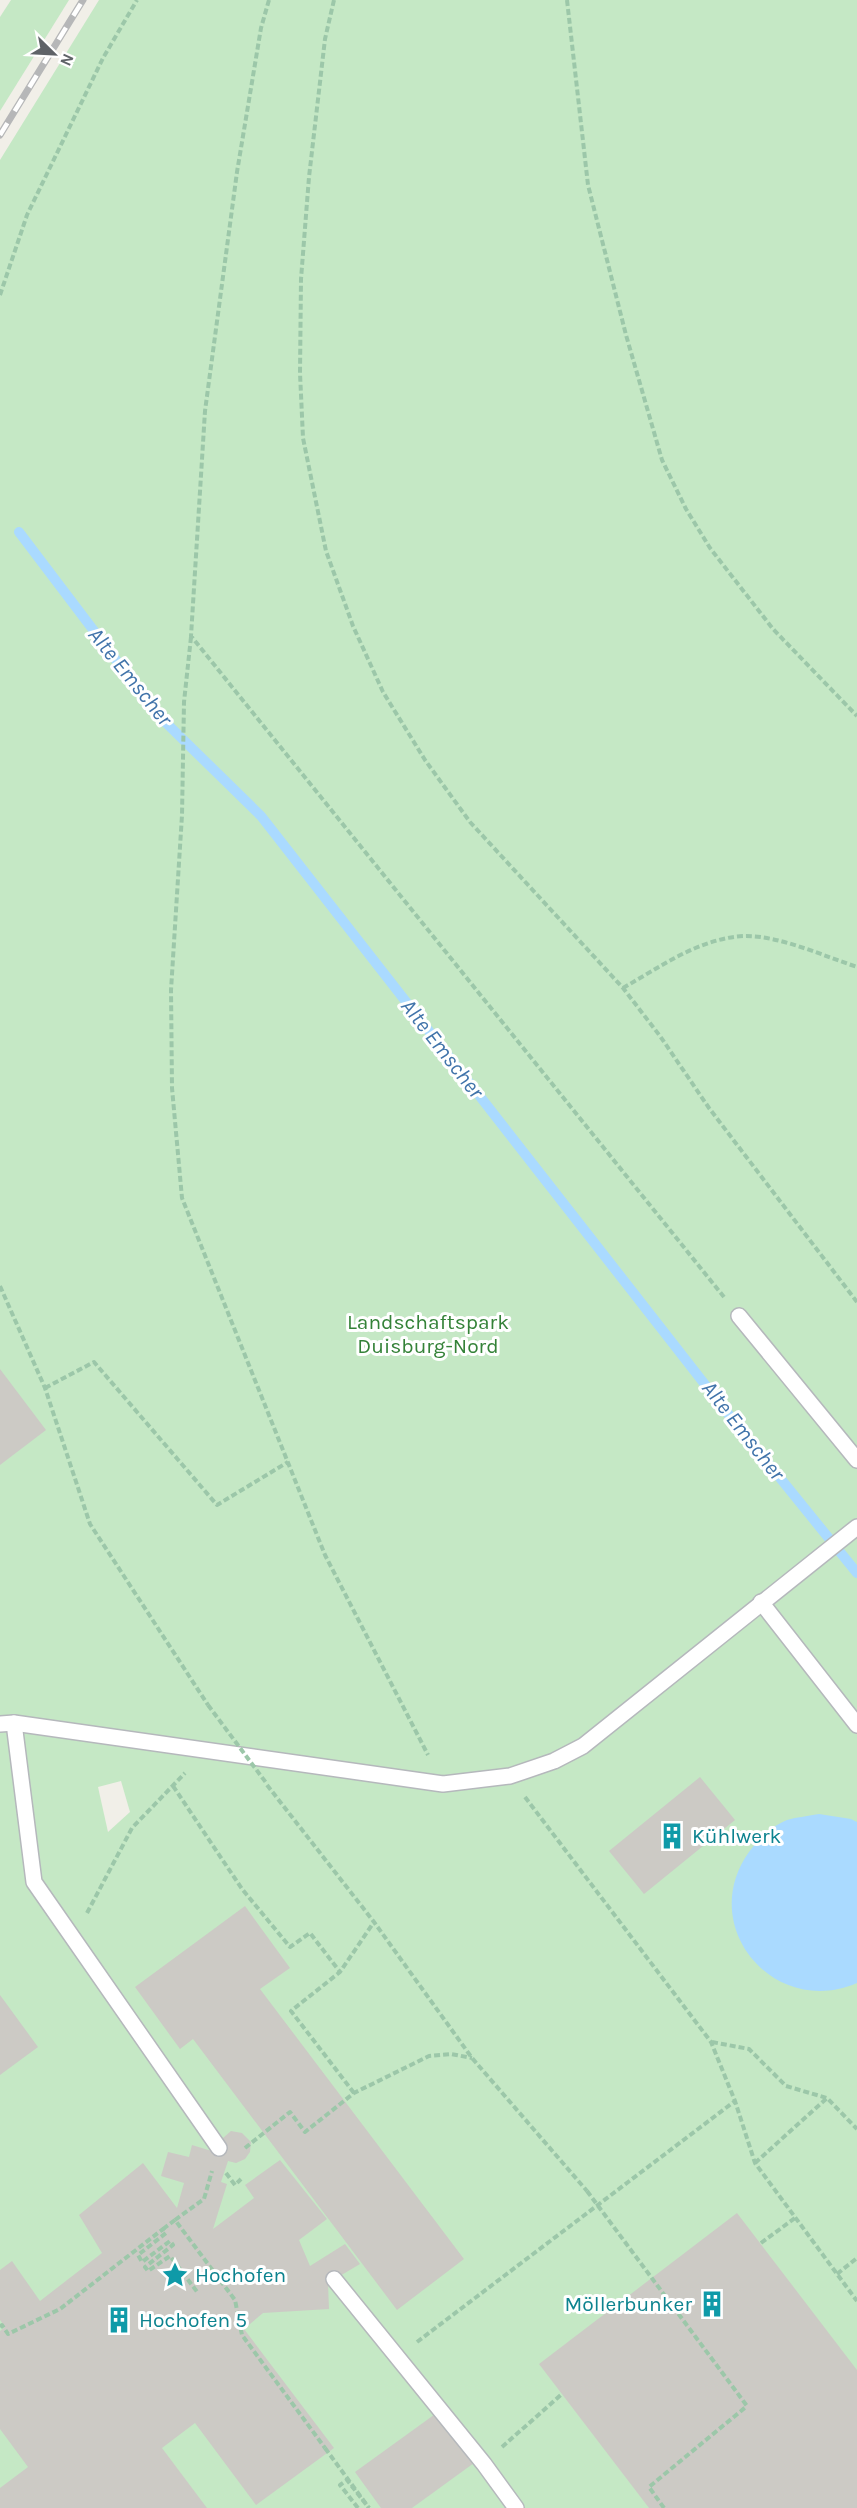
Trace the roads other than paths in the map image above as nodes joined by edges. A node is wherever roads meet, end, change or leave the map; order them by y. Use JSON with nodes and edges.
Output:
{"nodes":[{"id":1,"x":739,"y":1316,"type":"road end"},
{"id":2,"x":857,"y":1460,"type":"edge"},
{"id":3,"x":857,"y":1527,"type":"edge"},
{"id":4,"x":761,"y":1602,"type":"junction"},
{"id":5,"x":7,"y":1724,"type":"edge"},
{"id":6,"x":857,"y":1725,"type":"edge"},
{"id":7,"x":217,"y":2154,"type":"road end"},
{"id":8,"x":334,"y":2279,"type":"dead end"},
{"id":9,"x":516,"y":2508,"type":"edge"}],
"edges":[{"from":1,"to":2,"type":"lane"},
{"from":3,"to":4,"type":"lane"},
{"from":4,"to":5,"type":"lane"},
{"from":4,"to":6,"type":"lane"},
{"from":5,"to":7,"type":"lane"},
{"from":8,"to":9,"type":"lane"}]}
